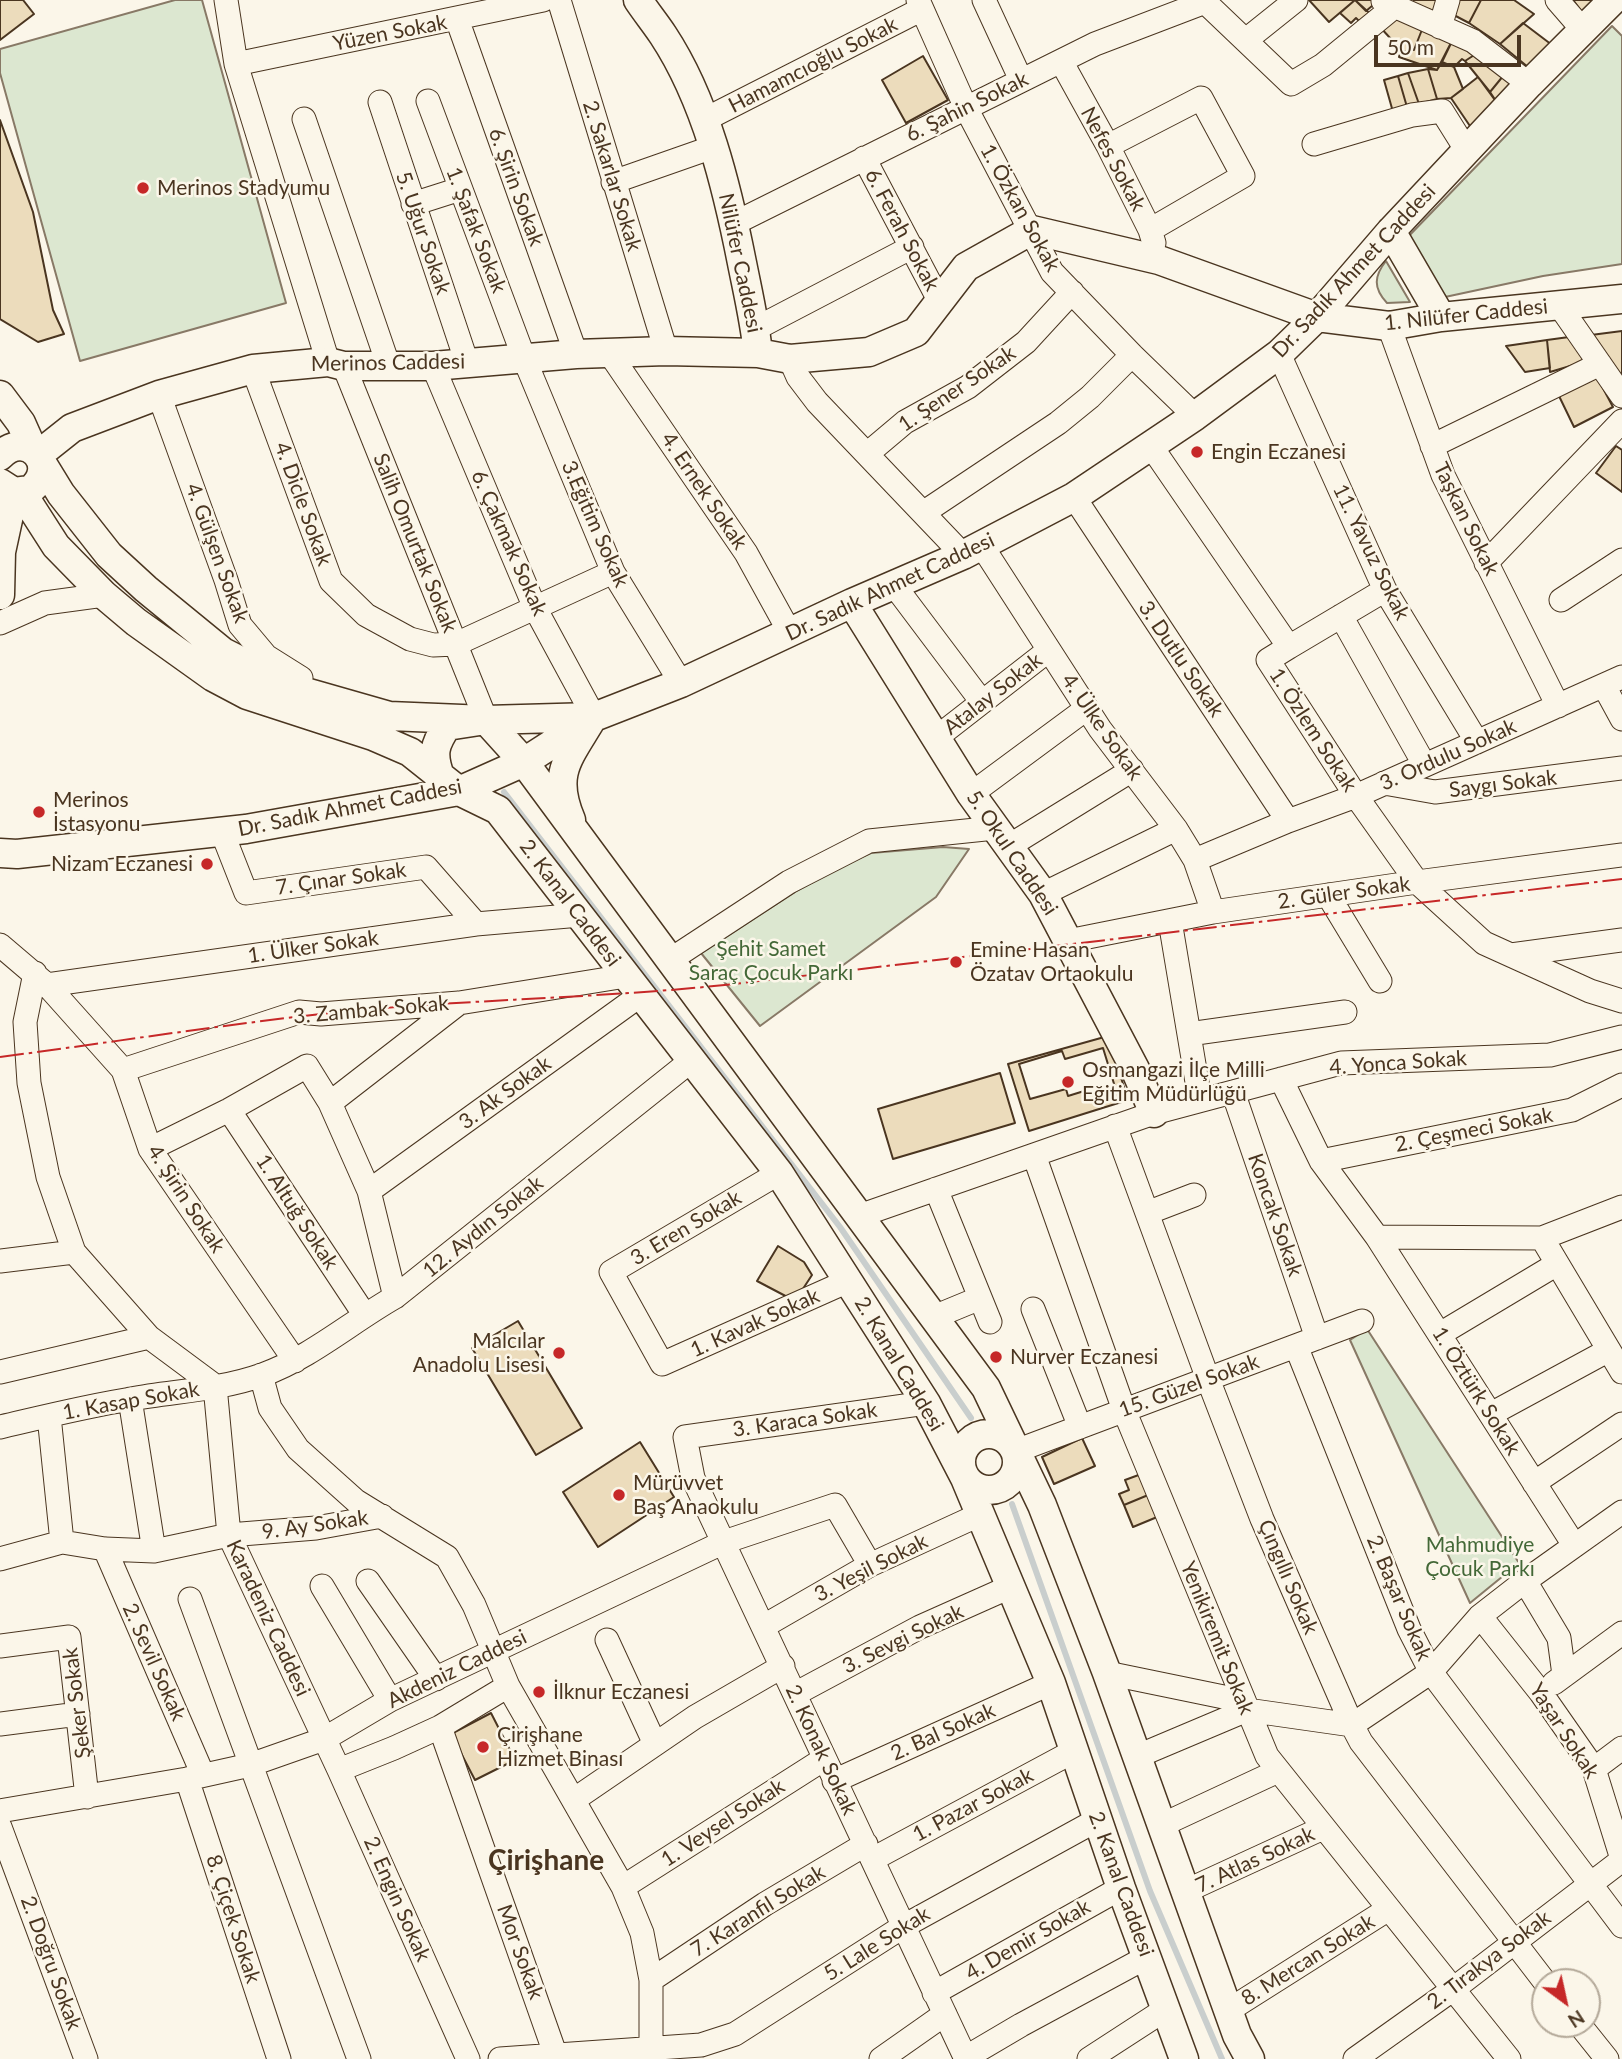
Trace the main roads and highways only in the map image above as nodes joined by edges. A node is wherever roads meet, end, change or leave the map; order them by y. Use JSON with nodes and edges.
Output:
{"nodes":[{"id":1,"x":638,"y":0,"type":"edge"},
{"id":2,"x":1613,"y":0,"type":"edge"},
{"id":3,"x":1391,"y":232,"type":"junction"},
{"id":4,"x":1192,"y":272,"type":"joint"},
{"id":5,"x":1622,"y":299,"type":"edge"},
{"id":6,"x":1317,"y":317,"type":"junction"},
{"id":7,"x":1441,"y":317,"type":"junction"},
{"id":8,"x":756,"y":341,"type":"junction"},
{"id":9,"x":0,"y":395,"type":"edge"},
{"id":10,"x":0,"y":456,"type":"edge"},
{"id":11,"x":38,"y":456,"type":"junction"},
{"id":12,"x":7,"y":487,"type":"edge"},
{"id":13,"x":0,"y":595,"type":"edge"},
{"id":14,"x":852,"y":603,"type":"junction"},
{"id":15,"x":594,"y":717,"type":"junction"},
{"id":16,"x":486,"y":720,"type":"junction"},
{"id":17,"x":524,"y":762,"type":"junction"},
{"id":18,"x":449,"y":783,"type":"junction"},
{"id":19,"x":578,"y":838,"type":"junction"},
{"id":20,"x":0,"y":853,"type":"edge"},
{"id":21,"x":1154,"y":1113,"type":"road end"},
{"id":22,"x":1016,"y":1451,"type":"junction"},
{"id":23,"x":965,"y":1478,"type":"junction"},
{"id":24,"x":1183,"y":2059,"type":"edge"},
{"id":25,"x":1250,"y":2059,"type":"edge"}],
"edges":[{"from":1,"to":8,"type":"main road","name":"Nilüfer Caddesi"},
{"from":2,"to":3,"type":"main road","name":"Dr. Sadık Ahmet Caddesi"},
{"from":3,"to":6,"type":"main road","name":"Dr. Sadık Ahmet Caddesi"},
{"from":3,"to":7,"type":"main road"},
{"from":4,"to":6,"type":"main road","name":"1. Nilüfer Caddesi"},
{"from":4,"to":8,"type":"main road","name":"Nilüfer Caddesi"},
{"from":5,"to":7,"type":"main road","name":"1. Nilüfer Caddesi"},
{"from":6,"to":7,"type":"main road","name":"1. Nilüfer Caddesi"},
{"from":6,"to":14,"type":"main road","name":"Dr. Sadık Ahmet Caddesi"},
{"from":8,"to":11,"type":"main road","name":"Merinos Caddesi"},
{"from":9,"to":11,"type":"main road"},
{"from":10,"to":11,"type":"main road"},
{"from":11,"to":12,"type":"main road"},
{"from":11,"to":16,"type":"main road"},
{"from":12,"to":13,"type":"main road"},
{"from":12,"to":18,"type":"main road","name":"2. Kanal Caddesi"},
{"from":14,"to":15,"type":"main road","name":"Dr. Sadık Ahmet Caddesi"},
{"from":14,"to":21,"type":"main road","name":"5. Okul Caddesi"},
{"from":15,"to":16,"type":"main road"},
{"from":15,"to":17,"type":"main road","name":"Dr. Sadık Ahmet Caddesi"},
{"from":15,"to":19,"type":"main road"},
{"from":16,"to":17,"type":"main road"},
{"from":16,"to":18,"type":"main road"},
{"from":17,"to":18,"type":"main road","name":"Dr. Sadık Ahmet Caddesi"},
{"from":17,"to":19,"type":"main road"},
{"from":18,"to":20,"type":"main road","name":"Dr. Sadık Ahmet Caddesi"},
{"from":18,"to":23,"type":"main road","name":"2. Kanal Caddesi"},
{"from":19,"to":22,"type":"main road"},
{"from":22,"to":23,"type":"main road"},
{"from":22,"to":23,"type":"main road"},
{"from":22,"to":25,"type":"main road"},
{"from":23,"to":24,"type":"main road","name":"2. Kanal Caddesi"}]}
